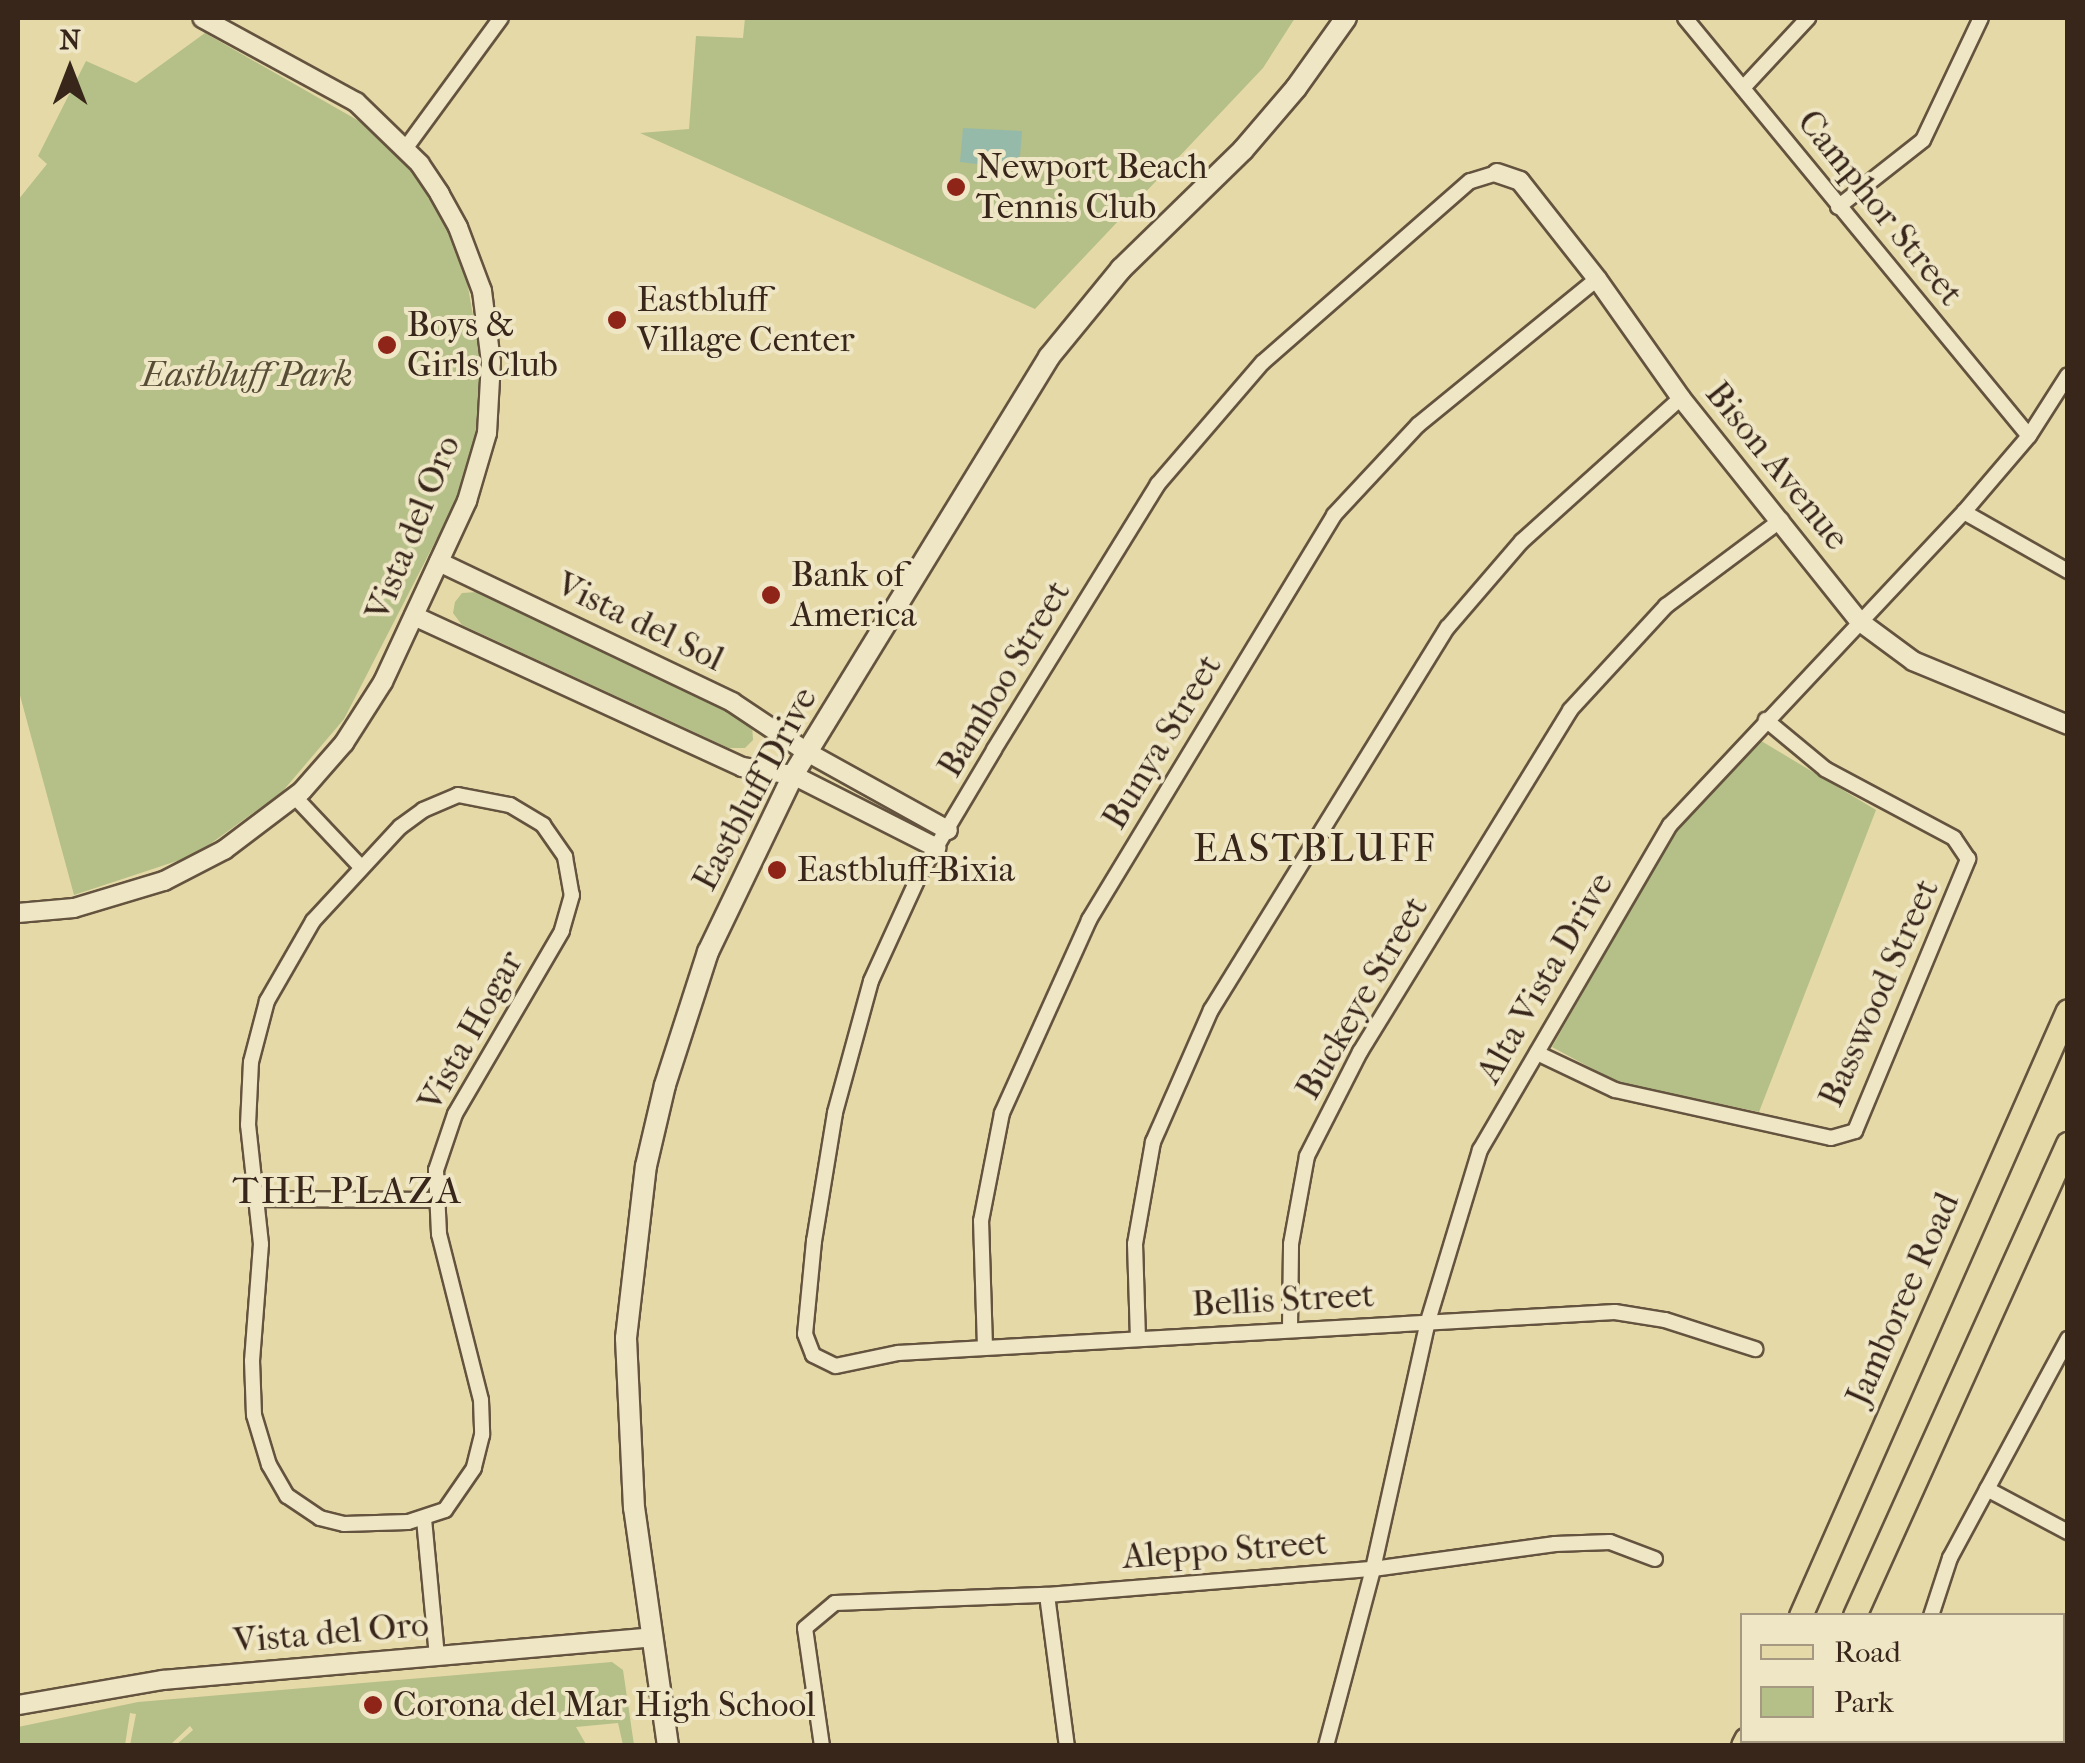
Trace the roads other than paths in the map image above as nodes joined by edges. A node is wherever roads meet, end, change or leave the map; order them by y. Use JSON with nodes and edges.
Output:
{"nodes":[{"id":1,"x":202,"y":18,"type":"edge"},
{"id":2,"x":501,"y":18,"type":"edge"},
{"id":3,"x":1346,"y":18,"type":"edge"},
{"id":4,"x":1685,"y":18,"type":"edge"},
{"id":5,"x":1808,"y":18,"type":"edge"},
{"id":6,"x":1981,"y":18,"type":"edge"},
{"id":7,"x":1743,"y":88,"type":"junction"},
{"id":8,"x":405,"y":149,"type":"junction"},
{"id":9,"x":1497,"y":174,"type":"joint"},
{"id":10,"x":1838,"y":206,"type":"junction"},
{"id":11,"x":1598,"y":279,"type":"junction"},
{"id":12,"x":2068,"y":376,"type":"edge"},
{"id":13,"x":1681,"y":398,"type":"junction"},
{"id":14,"x":2029,"y":436,"type":"junction"},
{"id":15,"x":1964,"y":512,"type":"junction"},
{"id":16,"x":1781,"y":520,"type":"junction"},
{"id":17,"x":439,"y":562,"type":"junction"},
{"id":18,"x":2068,"y":571,"type":"edge"},
{"id":19,"x":414,"y":616,"type":"junction"},
{"id":20,"x":1858,"y":621,"type":"junction"},
{"id":21,"x":1766,"y":720,"type":"junction"},
{"id":22,"x":2068,"y":725,"type":"edge"},
{"id":23,"x":807,"y":752,"type":"junction"},
{"id":24,"x":793,"y":775,"type":"junction"},
{"id":25,"x":294,"y":796,"type":"junction"},
{"id":26,"x":948,"y":830,"type":"junction"},
{"id":27,"x":937,"y":848,"type":"junction"},
{"id":28,"x":362,"y":867,"type":"junction"},
{"id":29,"x":18,"y":913,"type":"edge"},
{"id":30,"x":2068,"y":1011,"type":"edge"},
{"id":31,"x":1537,"y":1053,"type":"junction"},
{"id":32,"x":2068,"y":1144,"type":"edge"},
{"id":33,"x":256,"y":1199,"type":"junction"},
{"id":34,"x":435,"y":1200,"type":"junction"},
{"id":35,"x":1428,"y":1321,"type":"junction"},
{"id":36,"x":1290,"y":1329,"type":"junction"},
{"id":37,"x":1138,"y":1338,"type":"junction"},
{"id":38,"x":2068,"y":1339,"type":"edge"},
{"id":39,"x":985,"y":1347,"type":"junction"},
{"id":40,"x":1755,"y":1349,"type":"dead end"},
{"id":41,"x":814,"y":1355,"type":"joint"},
{"id":42,"x":1986,"y":1489,"type":"junction"},
{"id":43,"x":424,"y":1519,"type":"junction"},
{"id":44,"x":2068,"y":1532,"type":"edge"},
{"id":45,"x":1655,"y":1559,"type":"dead end"},
{"id":46,"x":1373,"y":1569,"type":"junction"},
{"id":47,"x":1046,"y":1594,"type":"junction"},
{"id":48,"x":1802,"y":1613,"type":"edge"},
{"id":49,"x":1856,"y":1613,"type":"edge"},
{"id":50,"x":1932,"y":1613,"type":"edge"},
{"id":51,"x":652,"y":1636,"type":"junction"},
{"id":52,"x":437,"y":1656,"type":"junction"},
{"id":53,"x":18,"y":1705,"type":"edge"},
{"id":54,"x":668,"y":1746,"type":"edge"},
{"id":55,"x":822,"y":1746,"type":"edge"},
{"id":56,"x":1067,"y":1746,"type":"edge"},
{"id":57,"x":1326,"y":1746,"type":"edge"}],
"edges":[{"from":1,"to":8,"type":"street","name":"Vista del Oro"},
{"from":2,"to":8,"type":"street"},
{"from":3,"to":23,"type":"main road","name":"Eastbluff Drive"},
{"from":4,"to":7,"type":"street","name":"Camphor Street"},
{"from":5,"to":7,"type":"street"},
{"from":6,"to":10,"type":"street"},
{"from":7,"to":10,"type":"street","name":"Camphor Street"},
{"from":8,"to":17,"type":"street","name":"Vista del Oro"},
{"from":9,"to":11,"type":"street","name":"Bison Avenue"},
{"from":9,"to":26,"type":"street","name":"Bamboo Street"},
{"from":10,"to":14,"type":"street","name":"Camphor Street"},
{"from":11,"to":13,"type":"street","name":"Bison Avenue"},
{"from":11,"to":39,"type":"street","name":"Bunya Street"},
{"from":12,"to":14,"type":"street","name":"Alta Vista Drive"},
{"from":13,"to":16,"type":"street","name":"Bison Avenue"},
{"from":13,"to":37,"type":"street"},
{"from":14,"to":15,"type":"street","name":"Alta Vista Drive"},
{"from":15,"to":18,"type":"street"},
{"from":15,"to":20,"type":"street","name":"Alta Vista Drive"},
{"from":16,"to":20,"type":"street","name":"Bison Avenue"},
{"from":16,"to":36,"type":"street","name":"Buckeye Street"},
{"from":17,"to":19,"type":"street","name":"Vista del Oro"},
{"from":17,"to":23,"type":"street","name":"Vista del Sol"},
{"from":19,"to":24,"type":"street"},
{"from":19,"to":25,"type":"street","name":"Vista del Oro"},
{"from":20,"to":21,"type":"street","name":"Alta Vista Drive"},
{"from":20,"to":22,"type":"street","name":"Bison Avenue"},
{"from":21,"to":31,"type":"street","name":"Alta Vista Drive"},
{"from":21,"to":31,"type":"street","name":"Basswood Street"},
{"from":23,"to":24,"type":"main road","name":"Eastbluff Drive"},
{"from":23,"to":26,"type":"street","name":"Vista del Sol"},
{"from":24,"to":27,"type":"street"},
{"from":24,"to":51,"type":"main road","name":"Eastbluff Drive"},
{"from":25,"to":28,"type":"street"},
{"from":25,"to":29,"type":"street","name":"Vista del Oro"},
{"from":26,"to":27,"type":"street","name":"Bamboo Street"},
{"from":27,"to":41,"type":"street","name":"Bamboo Street"},
{"from":28,"to":33,"type":"street"},
{"from":28,"to":34,"type":"street","name":"Vista Hogar"},
{"from":30,"to":48,"type":"main road","name":"Jamboree Road"},
{"from":31,"to":35,"type":"street","name":"Alta Vista Drive"},
{"from":32,"to":49,"type":"main road"},
{"from":33,"to":34,"type":"street"},
{"from":33,"to":43,"type":"street"},
{"from":34,"to":43,"type":"street","name":"Vista Hogar"},
{"from":35,"to":36,"type":"street","name":"Bellis Street"},
{"from":35,"to":40,"type":"street","name":"Bellis Street"},
{"from":35,"to":46,"type":"street","name":"Alta Vista Drive"},
{"from":36,"to":37,"type":"street","name":"Bellis Street"},
{"from":37,"to":39,"type":"street","name":"Bellis Street"},
{"from":38,"to":42,"type":"street"},
{"from":39,"to":41,"type":"street","name":"Bellis Street"},
{"from":42,"to":44,"type":"street"},
{"from":42,"to":50,"type":"street"},
{"from":43,"to":52,"type":"street"},
{"from":45,"to":46,"type":"street","name":"Aleppo Street"},
{"from":46,"to":47,"type":"street","name":"Aleppo Street"},
{"from":46,"to":57,"type":"street","name":"Alta Vista Drive"},
{"from":47,"to":55,"type":"street","name":"Aleppo Street"},
{"from":47,"to":56,"type":"street"},
{"from":51,"to":52,"type":"street","name":"Vista del Oro"},
{"from":51,"to":54,"type":"main road","name":"Eastbluff Drive"},
{"from":52,"to":53,"type":"street","name":"Vista del Oro"}]}
